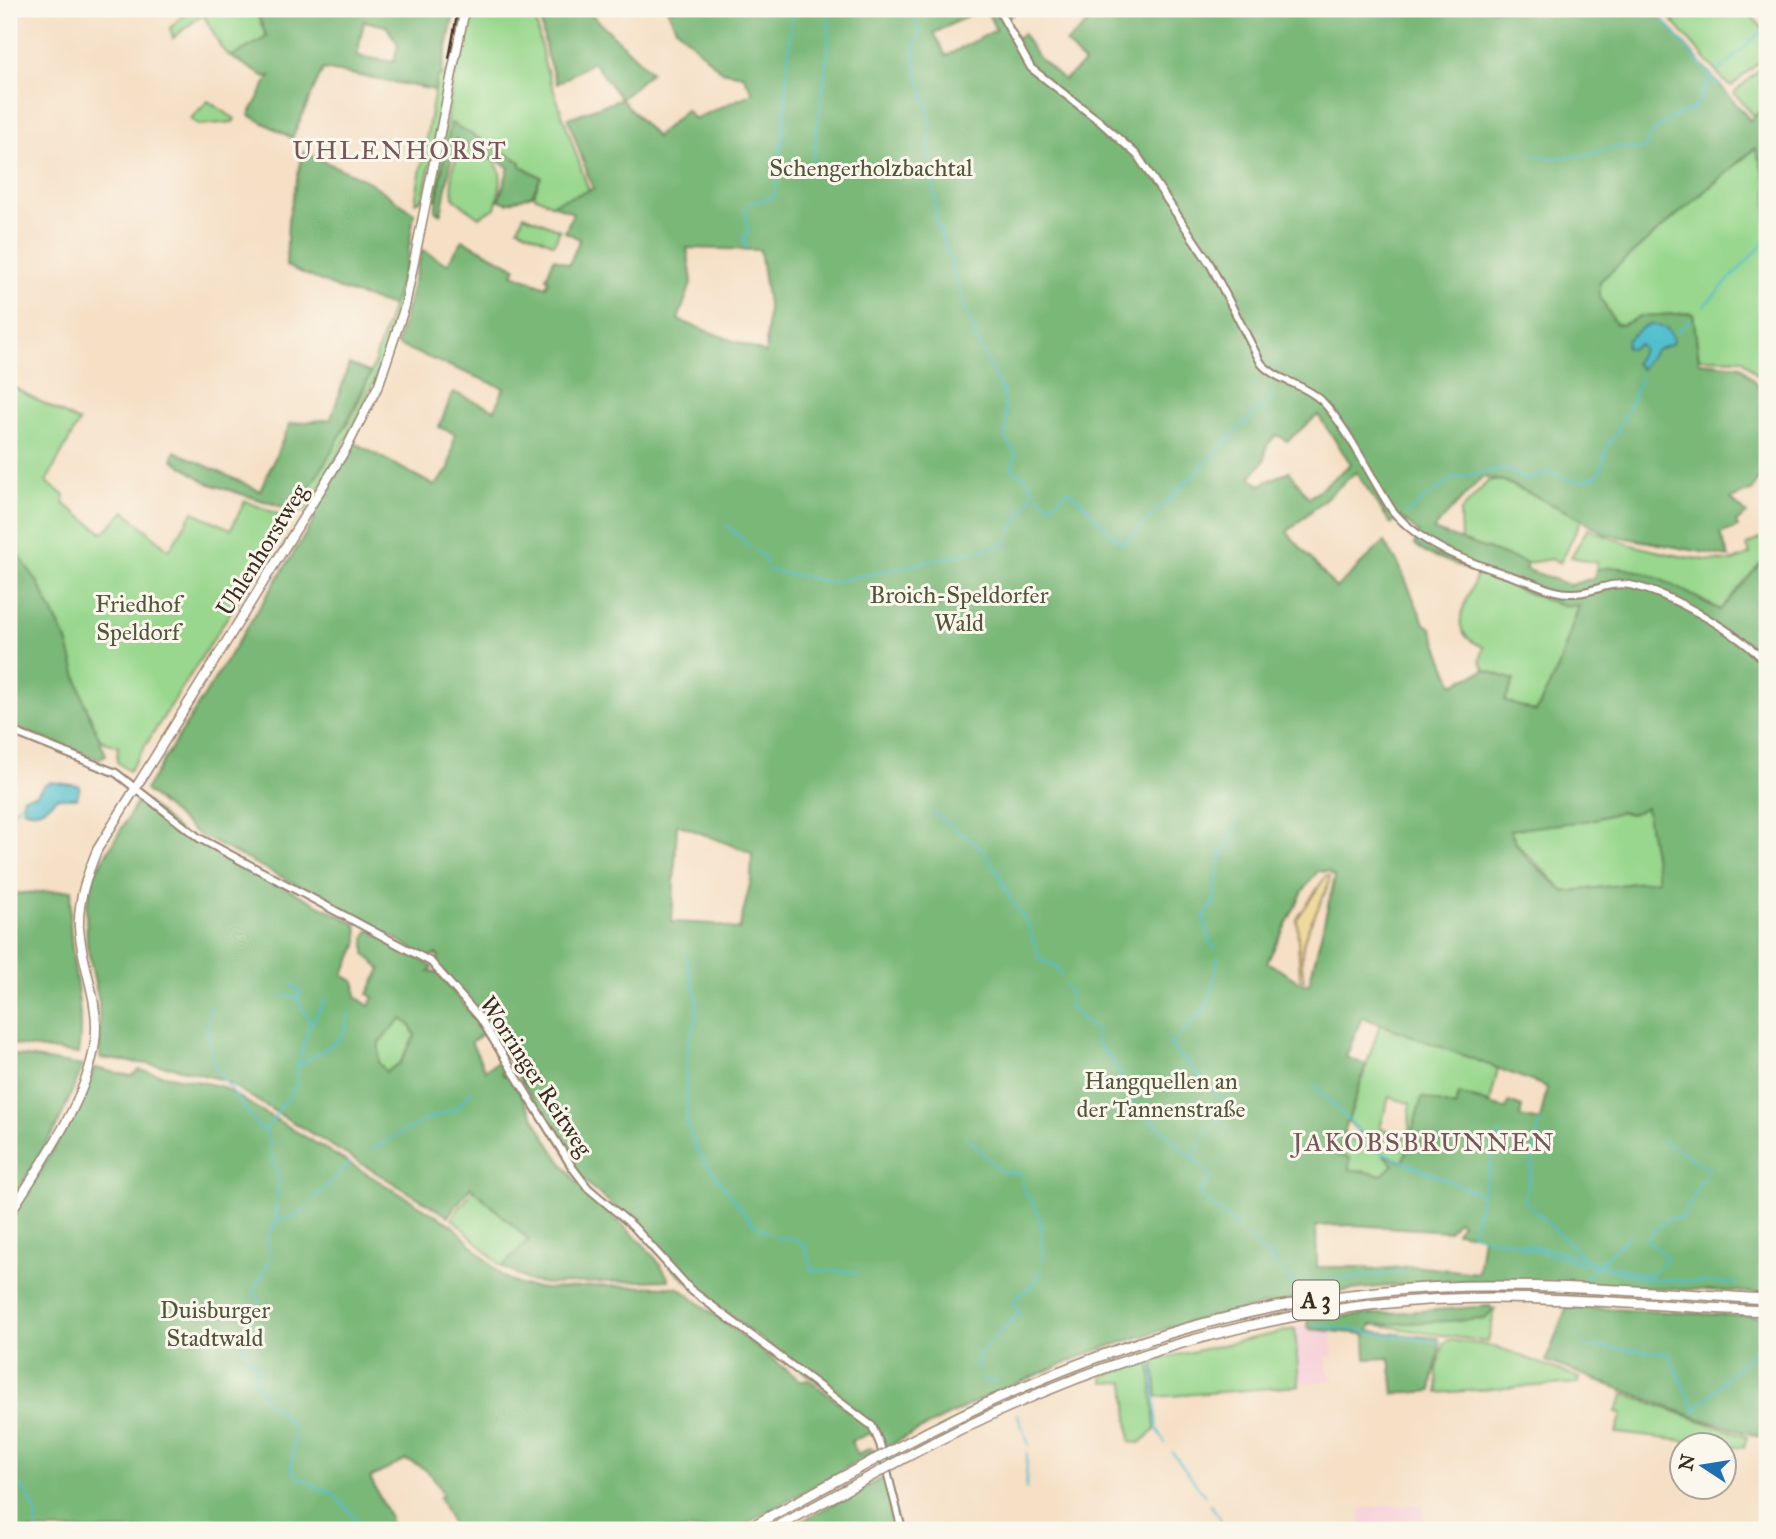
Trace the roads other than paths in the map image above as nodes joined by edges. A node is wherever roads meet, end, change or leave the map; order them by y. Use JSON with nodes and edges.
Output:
{"nodes":[{"id":1,"x":465,"y":9,"type":"edge"},
{"id":2,"x":999,"y":9,"type":"edge"},
{"id":3,"x":1767,"y":663,"type":"edge"},
{"id":4,"x":9,"y":730,"type":"edge"},
{"id":5,"x":135,"y":786,"type":"junction"},
{"id":6,"x":9,"y":1215,"type":"edge"},
{"id":7,"x":1767,"y":1299,"type":"edge"},
{"id":8,"x":1767,"y":1311,"type":"edge"},
{"id":9,"x":745,"y":1530,"type":"edge"},
{"id":10,"x":771,"y":1530,"type":"edge"},
{"id":11,"x":902,"y":1530,"type":"edge"}],
"edges":[{"from":1,"to":5,"type":"main road","name":"Uhlenhorstweg"},
{"from":2,"to":3,"type":"street"},
{"from":4,"to":5,"type":"street","name":"Worringer Reitweg"},
{"from":5,"to":6,"type":"main road","name":"Uhlenhorstweg"},
{"from":5,"to":11,"type":"street","name":"Worringer Reitweg"},
{"from":7,"to":9,"type":"highway","number":"A 3","bridge":true},
{"from":8,"to":10,"type":"highway","number":"A 3","bridge":true}]}
